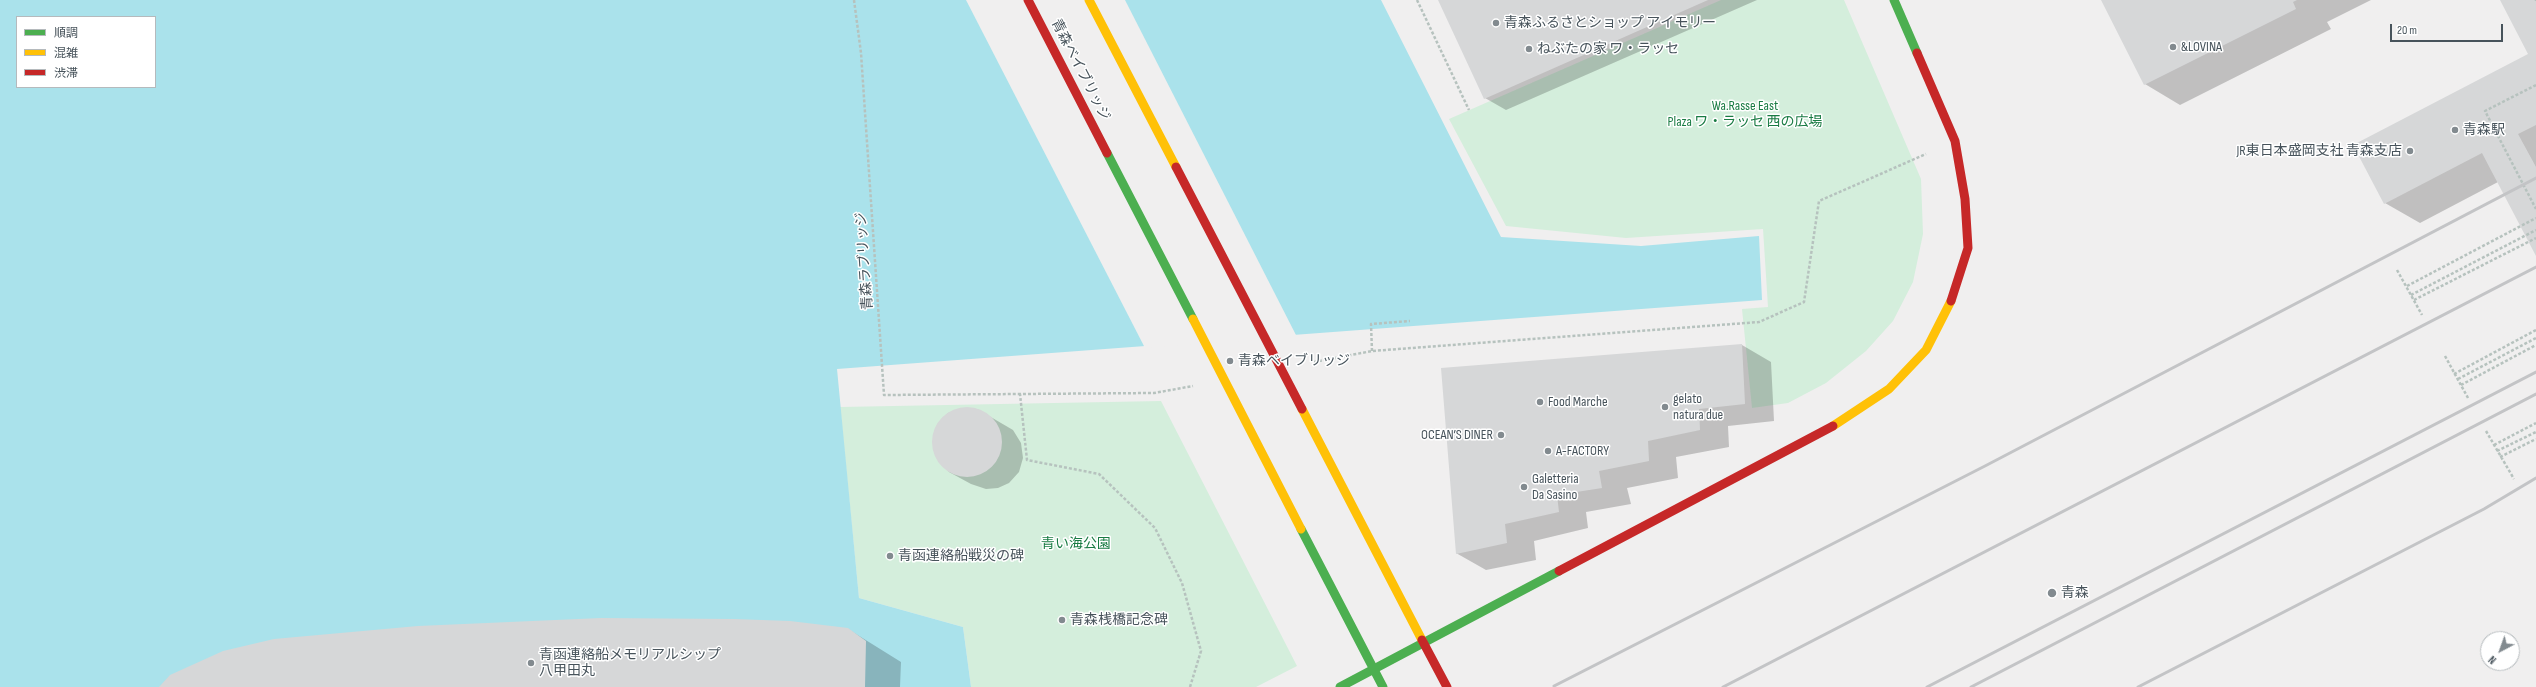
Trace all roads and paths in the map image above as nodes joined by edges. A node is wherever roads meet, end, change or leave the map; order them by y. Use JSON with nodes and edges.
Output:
{"nodes":[{"id":1,"x":854,"y":0,"type":"edge"},
{"id":2,"x":1028,"y":0,"type":"edge"},
{"id":3,"x":1089,"y":0,"type":"edge"},
{"id":4,"x":1417,"y":0,"type":"edge"},
{"id":5,"x":1894,"y":0,"type":"edge"},
{"id":6,"x":2536,"y":85,"type":"edge"},
{"id":7,"x":1469,"y":110,"type":"dead end"},
{"id":8,"x":1955,"y":141,"type":"junction"},
{"id":9,"x":2536,"y":209,"type":"edge"},
{"id":10,"x":2536,"y":218,"type":"edge"},
{"id":11,"x":2536,"y":230,"type":"edge"},
{"id":12,"x":2536,"y":238,"type":"edge"},
{"id":13,"x":2397,"y":270,"type":"dead end"},
{"id":14,"x":2407,"y":286,"type":"junction"},
{"id":15,"x":2411,"y":295,"type":"junction"},
{"id":16,"x":2414,"y":300,"type":"junction"},
{"id":17,"x":2422,"y":314,"type":"dead end"},
{"id":18,"x":1410,"y":321,"type":"dead end"},
{"id":19,"x":2536,"y":330,"type":"edge"},
{"id":20,"x":2536,"y":338,"type":"edge"},
{"id":21,"x":2536,"y":345,"type":"edge"},
{"id":22,"x":1372,"y":351,"type":"junction"},
{"id":23,"x":2445,"y":356,"type":"dead end"},
{"id":24,"x":1310,"y":363,"type":"dead end"},
{"id":25,"x":2454,"y":374,"type":"junction"},
{"id":26,"x":2458,"y":379,"type":"junction"},
{"id":27,"x":1201,"y":384,"type":"dead end"},
{"id":28,"x":2461,"y":385,"type":"junction"},
{"id":29,"x":1020,"y":394,"type":"junction"},
{"id":30,"x":2468,"y":398,"type":"dead end"},
{"id":31,"x":2536,"y":423,"type":"edge"},
{"id":32,"x":2486,"y":431,"type":"dead end"},
{"id":33,"x":2536,"y":432,"type":"edge"},
{"id":34,"x":2536,"y":439,"type":"edge"},
{"id":35,"x":2494,"y":445,"type":"junction"},
{"id":36,"x":2497,"y":451,"type":"junction"},
{"id":37,"x":2500,"y":457,"type":"junction"},
{"id":38,"x":2514,"y":479,"type":"dead end"},
{"id":39,"x":1190,"y":687,"type":"edge"},
{"id":40,"x":1340,"y":687,"type":"edge"},
{"id":41,"x":1383,"y":687,"type":"edge"},
{"id":42,"x":1447,"y":687,"type":"edge"}],
"edges":[{"from":1,"to":29,"type":"path","name":"青森ラブリッジ"},
{"from":2,"to":41,"type":"street","name":"青森ベイブリッジ","bridge":true},
{"from":3,"to":42,"type":"street","bridge":true},
{"from":4,"to":7,"type":"path"},
{"from":5,"to":8,"type":"street"},
{"from":6,"to":9,"type":"path"},
{"from":8,"to":22,"type":"path"},
{"from":8,"to":40,"type":"street"},
{"from":10,"to":14,"type":"path"},
{"from":11,"to":15,"type":"path"},
{"from":12,"to":16,"type":"path"},
{"from":13,"to":14,"type":"path"},
{"from":14,"to":15,"type":"path"},
{"from":15,"to":16,"type":"path"},
{"from":16,"to":17,"type":"path"},
{"from":18,"to":22,"type":"path"},
{"from":19,"to":25,"type":"path"},
{"from":20,"to":26,"type":"path"},
{"from":21,"to":28,"type":"path"},
{"from":22,"to":24,"type":"path"},
{"from":23,"to":25,"type":"path"},
{"from":25,"to":26,"type":"path"},
{"from":26,"to":28,"type":"path"},
{"from":27,"to":29,"type":"path"},
{"from":28,"to":30,"type":"path"},
{"from":29,"to":39,"type":"path"},
{"from":31,"to":35,"type":"path"},
{"from":32,"to":35,"type":"path"},
{"from":33,"to":36,"type":"path"},
{"from":34,"to":37,"type":"path"},
{"from":35,"to":36,"type":"path"},
{"from":36,"to":37,"type":"path"},
{"from":37,"to":38,"type":"path"}]}
